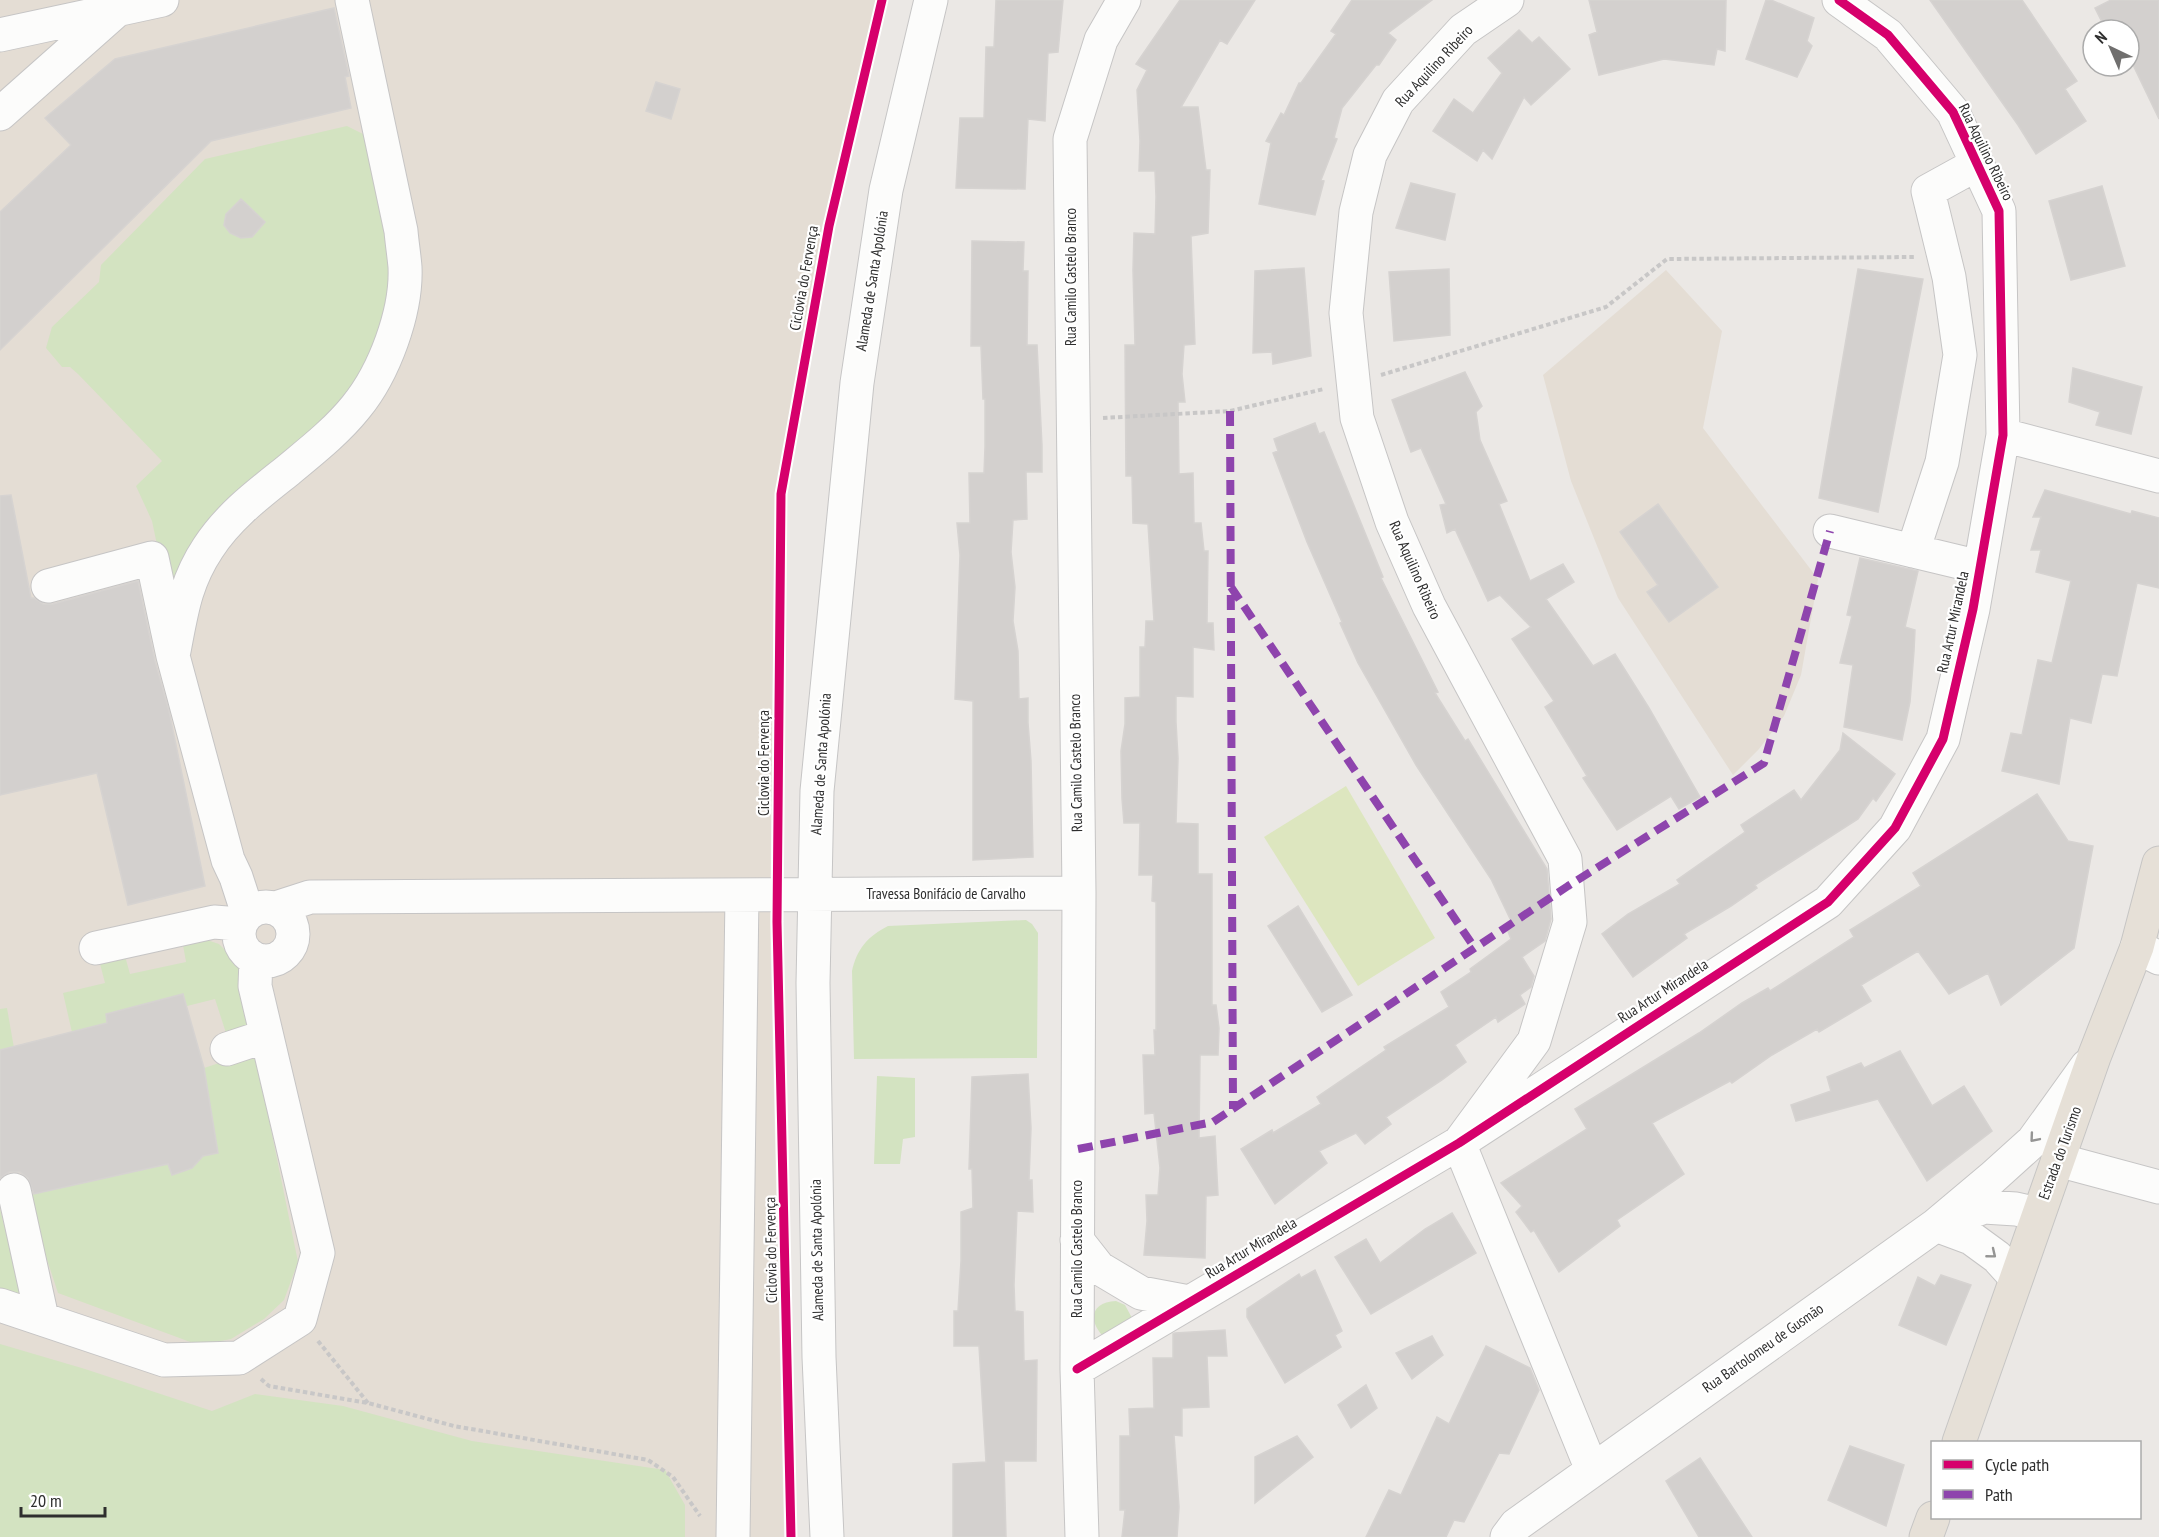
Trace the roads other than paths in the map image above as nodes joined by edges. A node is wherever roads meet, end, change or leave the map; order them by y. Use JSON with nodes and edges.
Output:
{"nodes":[{"id":1,"x":162,"y":0,"type":"edge"},
{"id":2,"x":352,"y":0,"type":"edge"},
{"id":3,"x":931,"y":0,"type":"edge"},
{"id":4,"x":1124,"y":0,"type":"edge"},
{"id":5,"x":1507,"y":0,"type":"edge"},
{"id":6,"x":1839,"y":0,"type":"edge"},
{"id":7,"x":116,"y":11,"type":"junction"},
{"id":8,"x":0,"y":35,"type":"edge"},
{"id":9,"x":0,"y":114,"type":"edge"},
{"id":10,"x":1977,"y":164,"type":"junction"},
{"id":11,"x":2003,"y":435,"type":"junction"},
{"id":12,"x":2159,"y":476,"type":"edge"},
{"id":13,"x":1830,"y":531,"type":"dead end"},
{"id":14,"x":1913,"y":551,"type":"junction"},
{"id":15,"x":152,"y":558,"type":"junction"},
{"id":16,"x":1980,"y":567,"type":"junction"},
{"id":17,"x":48,"y":586,"type":"dead end"},
{"id":18,"x":183,"y":608,"type":"junction"},
{"id":19,"x":173,"y":656,"type":"junction"},
{"id":20,"x":2159,"y":863,"type":"edge"},
{"id":21,"x":1078,"y":893,"type":"junction"},
{"id":22,"x":742,"y":895,"type":"junction"},
{"id":23,"x":814,"y":895,"type":"junction"},
{"id":24,"x":255,"y":915,"type":"junction"},
{"id":25,"x":96,"y":948,"type":"dead end"},
{"id":26,"x":2148,"y":953,"type":"edge"},
{"id":27,"x":256,"y":959,"type":"junction"},
{"id":28,"x":266,"y":1036,"type":"junction"},
{"id":29,"x":227,"y":1048,"type":"dead end"},
{"id":30,"x":2094,"y":1057,"type":"junction"},
{"id":31,"x":1460,"y":1143,"type":"junction"},
{"id":32,"x":2058,"y":1160,"type":"junction"},
{"id":33,"x":2159,"y":1186,"type":"edge"},
{"id":34,"x":14,"y":1190,"type":"dead end"},
{"id":35,"x":2038,"y":1214,"type":"junction"},
{"id":36,"x":1936,"y":1225,"type":"junction"},
{"id":37,"x":1077,"y":1240,"type":"junction"},
{"id":38,"x":2016,"y":1278,"type":"junction"},
{"id":39,"x":1189,"y":1302,"type":"junction"},
{"id":40,"x":0,"y":1305,"type":"edge"},
{"id":41,"x":42,"y":1318,"type":"junction"},
{"id":42,"x":1077,"y":1369,"type":"junction"},
{"id":43,"x":1960,"y":1441,"type":"edge"},
{"id":44,"x":1592,"y":1470,"type":"junction"},
{"id":45,"x":1933,"y":1519,"type":"edge"},
{"id":46,"x":733,"y":1537,"type":"edge"},
{"id":47,"x":827,"y":1537,"type":"edge"},
{"id":48,"x":1082,"y":1537,"type":"edge"},
{"id":49,"x":1507,"y":1537,"type":"edge"},
{"id":50,"x":1926,"y":1537,"type":"edge"}],
"edges":[{"from":1,"to":7,"type":"street"},
{"from":2,"to":18,"type":"street"},
{"from":3,"to":23,"type":"street","name":"Alameda de Santa Apolónia"},
{"from":4,"to":21,"type":"street","name":"Rua Camilo Castelo Branco"},
{"from":5,"to":31,"type":"street","name":"Rua Aquilino Ribeiro"},
{"from":6,"to":10,"type":"street","name":"Rua Aquilino Ribeiro"},
{"from":7,"to":8,"type":"street"},
{"from":7,"to":9,"type":"street"},
{"from":10,"to":11,"type":"street","name":"Rua Aquilino Ribeiro"},
{"from":10,"to":14,"type":"street"},
{"from":11,"to":12,"type":"street"},
{"from":11,"to":16,"type":"street","name":"Rua Artur Mirandela"},
{"from":13,"to":14,"type":"street"},
{"from":14,"to":16,"type":"street"},
{"from":15,"to":17,"type":"street"},
{"from":15,"to":18,"type":"street"},
{"from":15,"to":19,"type":"street"},
{"from":16,"to":31,"type":"street","name":"Rua Artur Mirandela"},
{"from":18,"to":19,"type":"street"},
{"from":19,"to":24,"type":"street"},
{"from":20,"to":26,"type":"main road","name":"Estrada do Turismo"},
{"from":21,"to":23,"type":"street","name":"Travessa Bonifácio de Carvalho"},
{"from":21,"to":37,"type":"street","name":"Rua Camilo Castelo Branco"},
{"from":22,"to":23,"type":"street","name":"Travessa Bonifácio de Carvalho"},
{"from":22,"to":24,"type":"street","name":"Travessa Bonifácio de Carvalho"},
{"from":22,"to":46,"type":"street"},
{"from":23,"to":47,"type":"street","name":"Alameda de Santa Apolónia"},
{"from":24,"to":25,"type":"street"},
{"from":24,"to":27,"type":"street"},
{"from":24,"to":27,"type":"street"},
{"from":26,"to":30,"type":"main road","name":"Estrada do Turismo"},
{"from":27,"to":28,"type":"street"},
{"from":28,"to":29,"type":"street"},
{"from":28,"to":41,"type":"street"},
{"from":30,"to":32,"type":"main road","name":"Estrada do Turismo"},
{"from":30,"to":36,"type":"street","one_way":true},
{"from":31,"to":39,"type":"street","name":"Rua Artur Mirandela"},
{"from":31,"to":44,"type":"street"},
{"from":32,"to":33,"type":"street"},
{"from":32,"to":35,"type":"main road","name":"Estrada do Turismo"},
{"from":34,"to":41,"type":"street"},
{"from":35,"to":36,"type":"street","name":"Rua Bartolomeu de Gusmão"},
{"from":35,"to":38,"type":"main road","name":"Estrada do Turismo"},
{"from":36,"to":38,"type":"street","one_way":true},
{"from":36,"to":44,"type":"street","name":"Rua Bartolomeu de Gusmão"},
{"from":37,"to":39,"type":"street"},
{"from":37,"to":42,"type":"street","name":"Rua Camilo Castelo Branco"},
{"from":38,"to":43,"type":"main road","name":"Estrada do Turismo"},
{"from":39,"to":42,"type":"street","name":"Rua Artur Mirandela"},
{"from":40,"to":41,"type":"street"},
{"from":42,"to":48,"type":"street","name":"Rua Camilo Castelo Branco"},
{"from":44,"to":49,"type":"street","name":"Rua Bartolomeu de Gusmão"},
{"from":45,"to":50,"type":"main road"}]}
